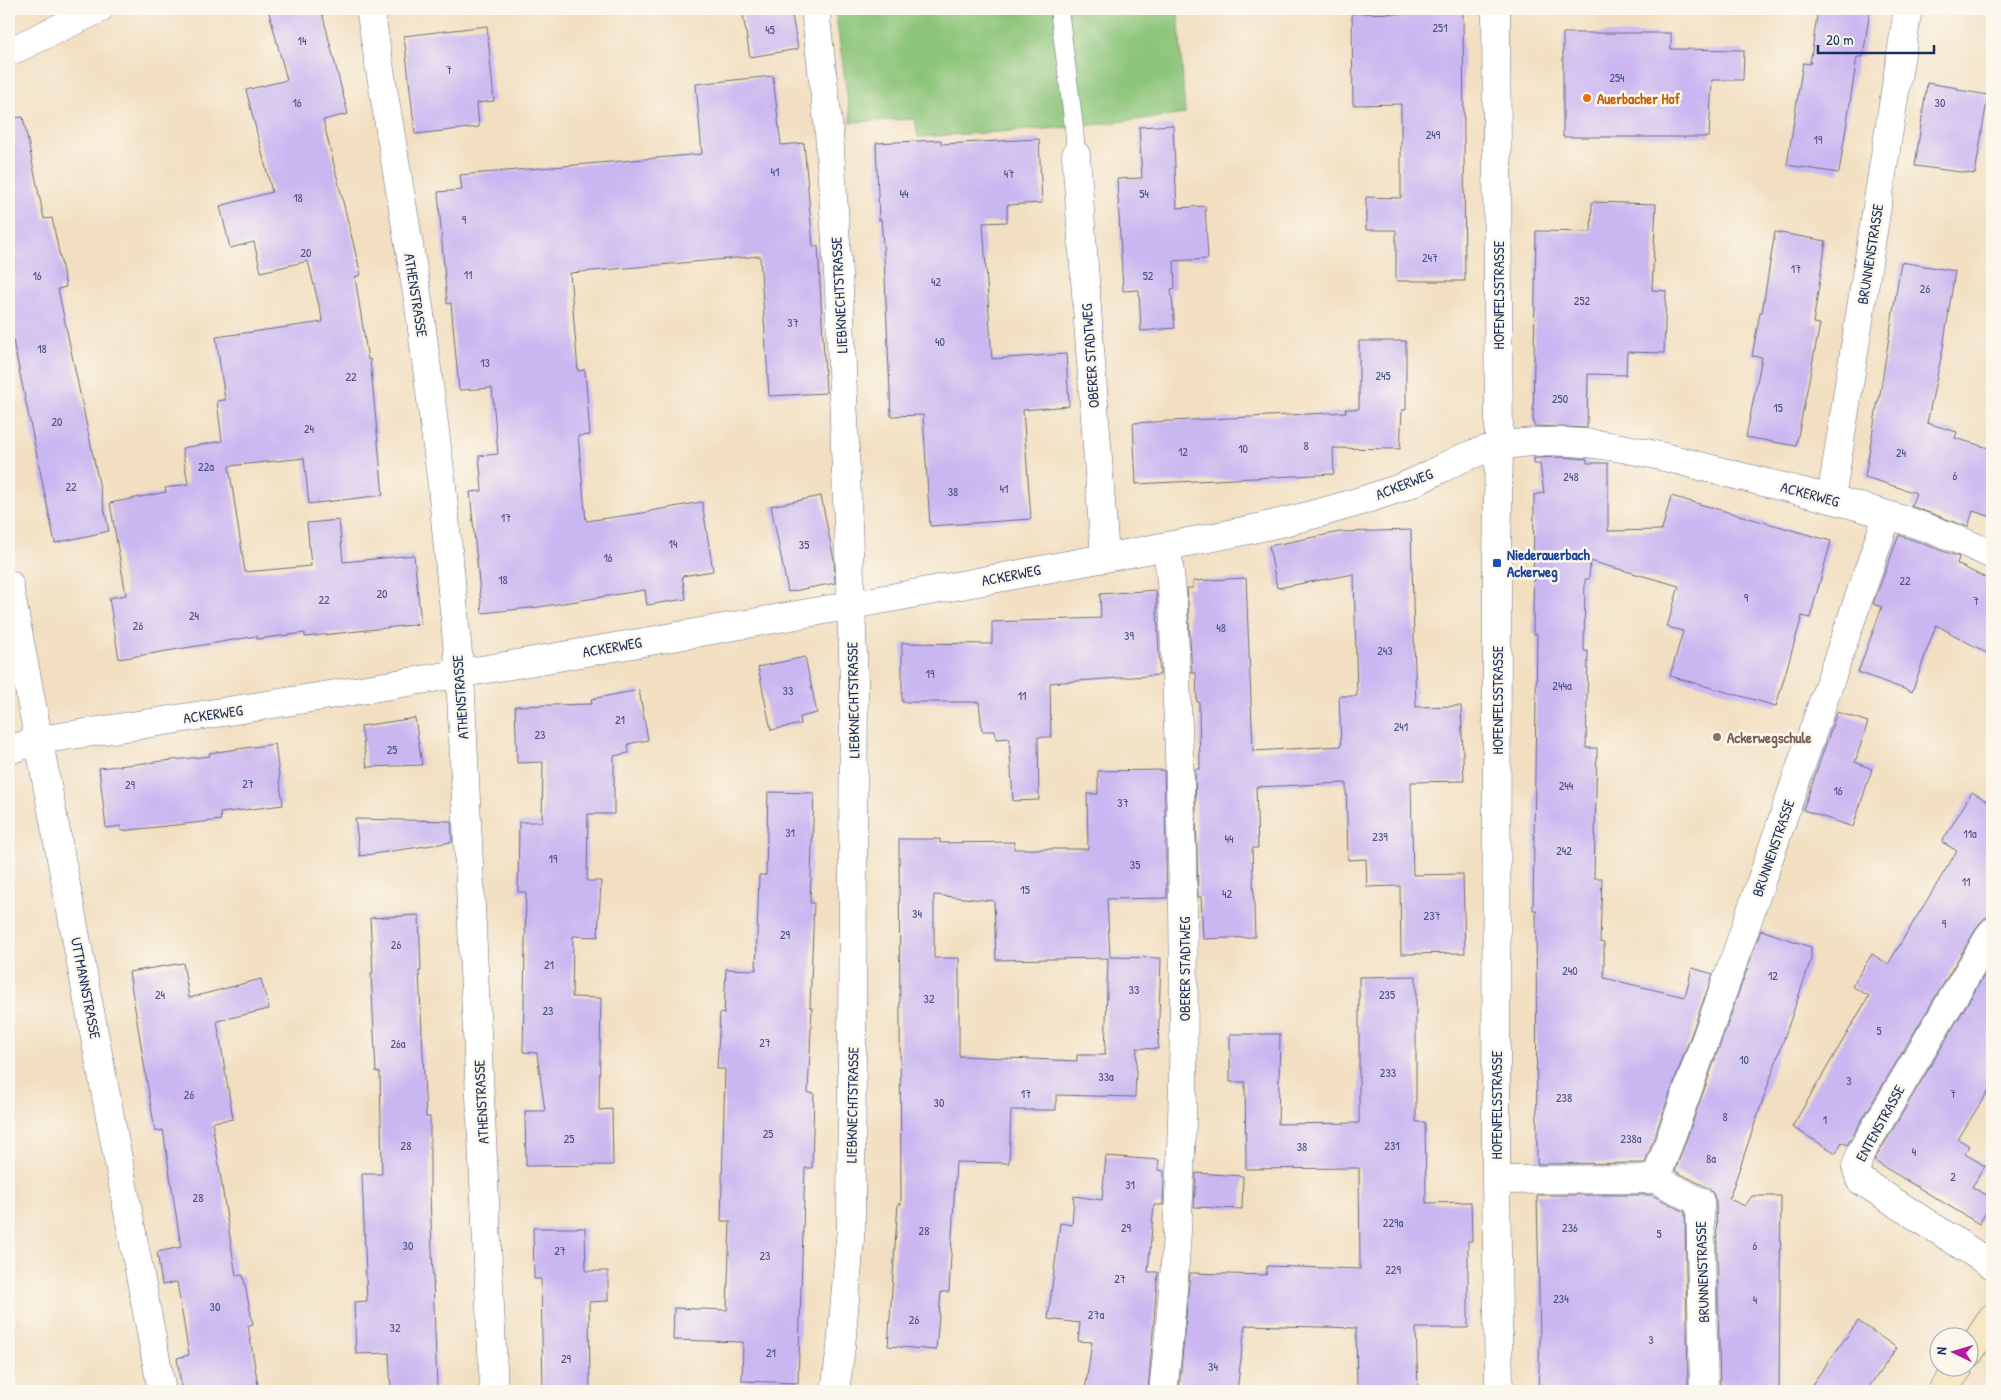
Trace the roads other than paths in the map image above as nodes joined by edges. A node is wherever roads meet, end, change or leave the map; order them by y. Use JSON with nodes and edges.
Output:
{"nodes":[{"id":1,"x":99,"y":9,"type":"edge"},
{"id":2,"x":370,"y":9,"type":"edge"},
{"id":3,"x":815,"y":9,"type":"edge"},
{"id":4,"x":1059,"y":9,"type":"edge"},
{"id":5,"x":1496,"y":9,"type":"edge"},
{"id":6,"x":1908,"y":9,"type":"edge"},
{"id":7,"x":9,"y":52,"type":"edge"},
{"id":8,"x":1076,"y":155,"type":"joint"},
{"id":9,"x":1499,"y":446,"type":"junction"},
{"id":10,"x":1831,"y":500,"type":"junction"},
{"id":11,"x":1887,"y":516,"type":"junction"},
{"id":12,"x":1167,"y":546,"type":"junction"},
{"id":13,"x":1992,"y":555,"type":"edge"},
{"id":14,"x":1105,"y":558,"type":"junction"},
{"id":15,"x":9,"y":584,"type":"edge"},
{"id":16,"x":852,"y":605,"type":"junction"},
{"id":17,"x":460,"y":674,"type":"junction"},
{"id":18,"x":39,"y":740,"type":"junction"},
{"id":19,"x":9,"y":750,"type":"edge"},
{"id":20,"x":1992,"y":932,"type":"edge"},
{"id":21,"x":1656,"y":1179,"type":"junction"},
{"id":22,"x":1496,"y":1180,"type":"junction"},
{"id":23,"x":1992,"y":1265,"type":"edge"},
{"id":24,"x":1992,"y":1318,"type":"edge"},
{"id":25,"x":1978,"y":1340,"type":"edge"},
{"id":26,"x":1952,"y":1378,"type":"edge"},
{"id":27,"x":162,"y":1391,"type":"edge"},
{"id":28,"x":494,"y":1391,"type":"edge"},
{"id":29,"x":835,"y":1391,"type":"edge"},
{"id":30,"x":1163,"y":1391,"type":"edge"},
{"id":31,"x":1499,"y":1391,"type":"edge"},
{"id":32,"x":1704,"y":1391,"type":"edge"},
{"id":33,"x":1942,"y":1391,"type":"edge"}],
"edges":[{"from":1,"to":7,"type":"street"},
{"from":2,"to":17,"type":"street","name":"ATHENSTRASSE"},
{"from":3,"to":16,"type":"street","name":"LIEBKNECHTSTRASSE"},
{"from":4,"to":8,"type":"lane"},
{"from":5,"to":9,"type":"street","name":"HOFENFELSSTRASSE"},
{"from":6,"to":10,"type":"street","name":"BRUNNENSTRASSE"},
{"from":8,"to":14,"type":"street","name":"OBERER STADTWEG"},
{"from":9,"to":10,"type":"street","name":"ACKERWEG"},
{"from":9,"to":12,"type":"street","name":"ACKERWEG"},
{"from":9,"to":22,"type":"street","name":"HOFENFELSSTRASSE"},
{"from":10,"to":11,"type":"street","name":"ACKERWEG"},
{"from":11,"to":13,"type":"street","name":"ACKERWEG"},
{"from":11,"to":21,"type":"street","name":"BRUNNENSTRASSE"},
{"from":12,"to":14,"type":"street","name":"ACKERWEG"},
{"from":12,"to":30,"type":"street","name":"OBERER STADTWEG"},
{"from":14,"to":16,"type":"street","name":"ACKERWEG"},
{"from":15,"to":18,"type":"street","name":"UTTMANNSTRASSE"},
{"from":16,"to":17,"type":"street","name":"ACKERWEG"},
{"from":16,"to":29,"type":"street","name":"LIEBKNECHTSTRASSE"},
{"from":17,"to":18,"type":"street","name":"ACKERWEG"},
{"from":17,"to":28,"type":"street","name":"ATHENSTRASSE"},
{"from":18,"to":19,"type":"street","name":"ACKERWEG"},
{"from":18,"to":27,"type":"street","name":"UTTMANNSTRASSE"},
{"from":20,"to":23,"type":"street","name":"ENTENSTRASSE"},
{"from":21,"to":22,"type":"street","name":"BRUNNENSTRASSE"},
{"from":21,"to":32,"type":"street","name":"BRUNNENSTRASSE"},
{"from":22,"to":31,"type":"street","name":"HOFENFELSSTRASSE"},
{"from":24,"to":25,"type":"main road"},
{"from":26,"to":33,"type":"main road"}]}
